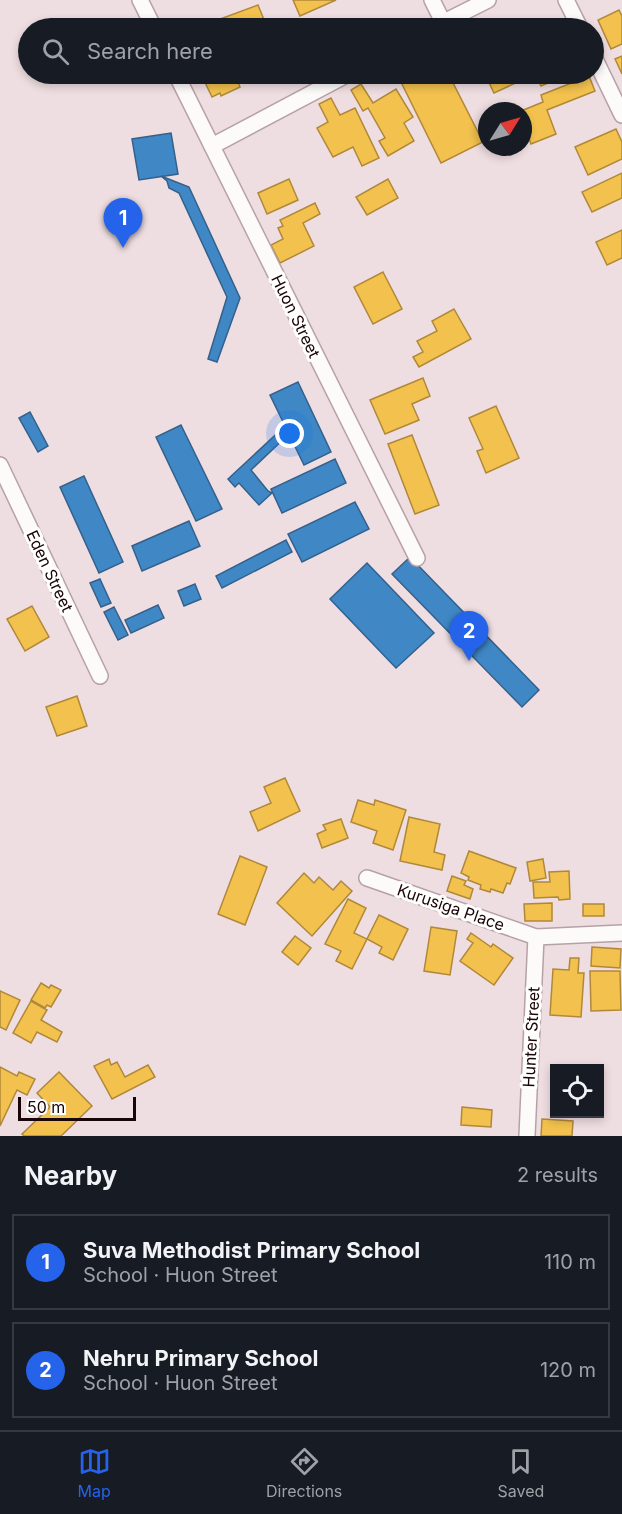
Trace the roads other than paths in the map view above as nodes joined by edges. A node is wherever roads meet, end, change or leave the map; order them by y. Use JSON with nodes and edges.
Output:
{"nodes":[{"id":1,"x":140,"y":0,"type":"edge"},
{"id":2,"x":432,"y":0,"type":"edge"},
{"id":3,"x":488,"y":0,"type":"edge"},
{"id":4,"x":566,"y":0,"type":"edge"},
{"id":5,"x":149,"y":18,"type":"edge"},
{"id":6,"x":436,"y":18,"type":"edge"},
{"id":7,"x":451,"y":18,"type":"edge"},
{"id":8,"x":575,"y":18,"type":"edge"},
{"id":9,"x":604,"y":78,"type":"edge"},
{"id":10,"x":181,"y":84,"type":"edge"},
{"id":11,"x":329,"y":84,"type":"edge"},
{"id":12,"x":622,"y":116,"type":"edge"},
{"id":13,"x":212,"y":146,"type":"junction"},
{"id":14,"x":0,"y":465,"type":"edge"},
{"id":15,"x":5,"y":490,"type":"edge"},
{"id":16,"x":417,"y":558,"type":"dead end"},
{"id":17,"x":100,"y":676,"type":"dead end"},
{"id":18,"x":367,"y":878,"type":"dead end"},
{"id":19,"x":622,"y":933,"type":"edge"},
{"id":20,"x":536,"y":937,"type":"junction"},
{"id":21,"x":526,"y":1136,"type":"edge"}],
"edges":[{"from":1,"to":5,"type":"street"},
{"from":2,"to":6,"type":"street"},
{"from":3,"to":7,"type":"street"},
{"from":4,"to":8,"type":"street"},
{"from":9,"to":12,"type":"street"},
{"from":10,"to":13,"type":"street","name":"Huon Street"},
{"from":11,"to":13,"type":"street"},
{"from":13,"to":16,"type":"street","name":"Huon Street"},
{"from":14,"to":15,"type":"street","name":"Eden Street"},
{"from":15,"to":17,"type":"street","name":"Eden Street"},
{"from":18,"to":20,"type":"street","name":"Kurusiga Place"},
{"from":19,"to":20,"type":"street"},
{"from":20,"to":21,"type":"street","name":"Hunter Street"}]}
